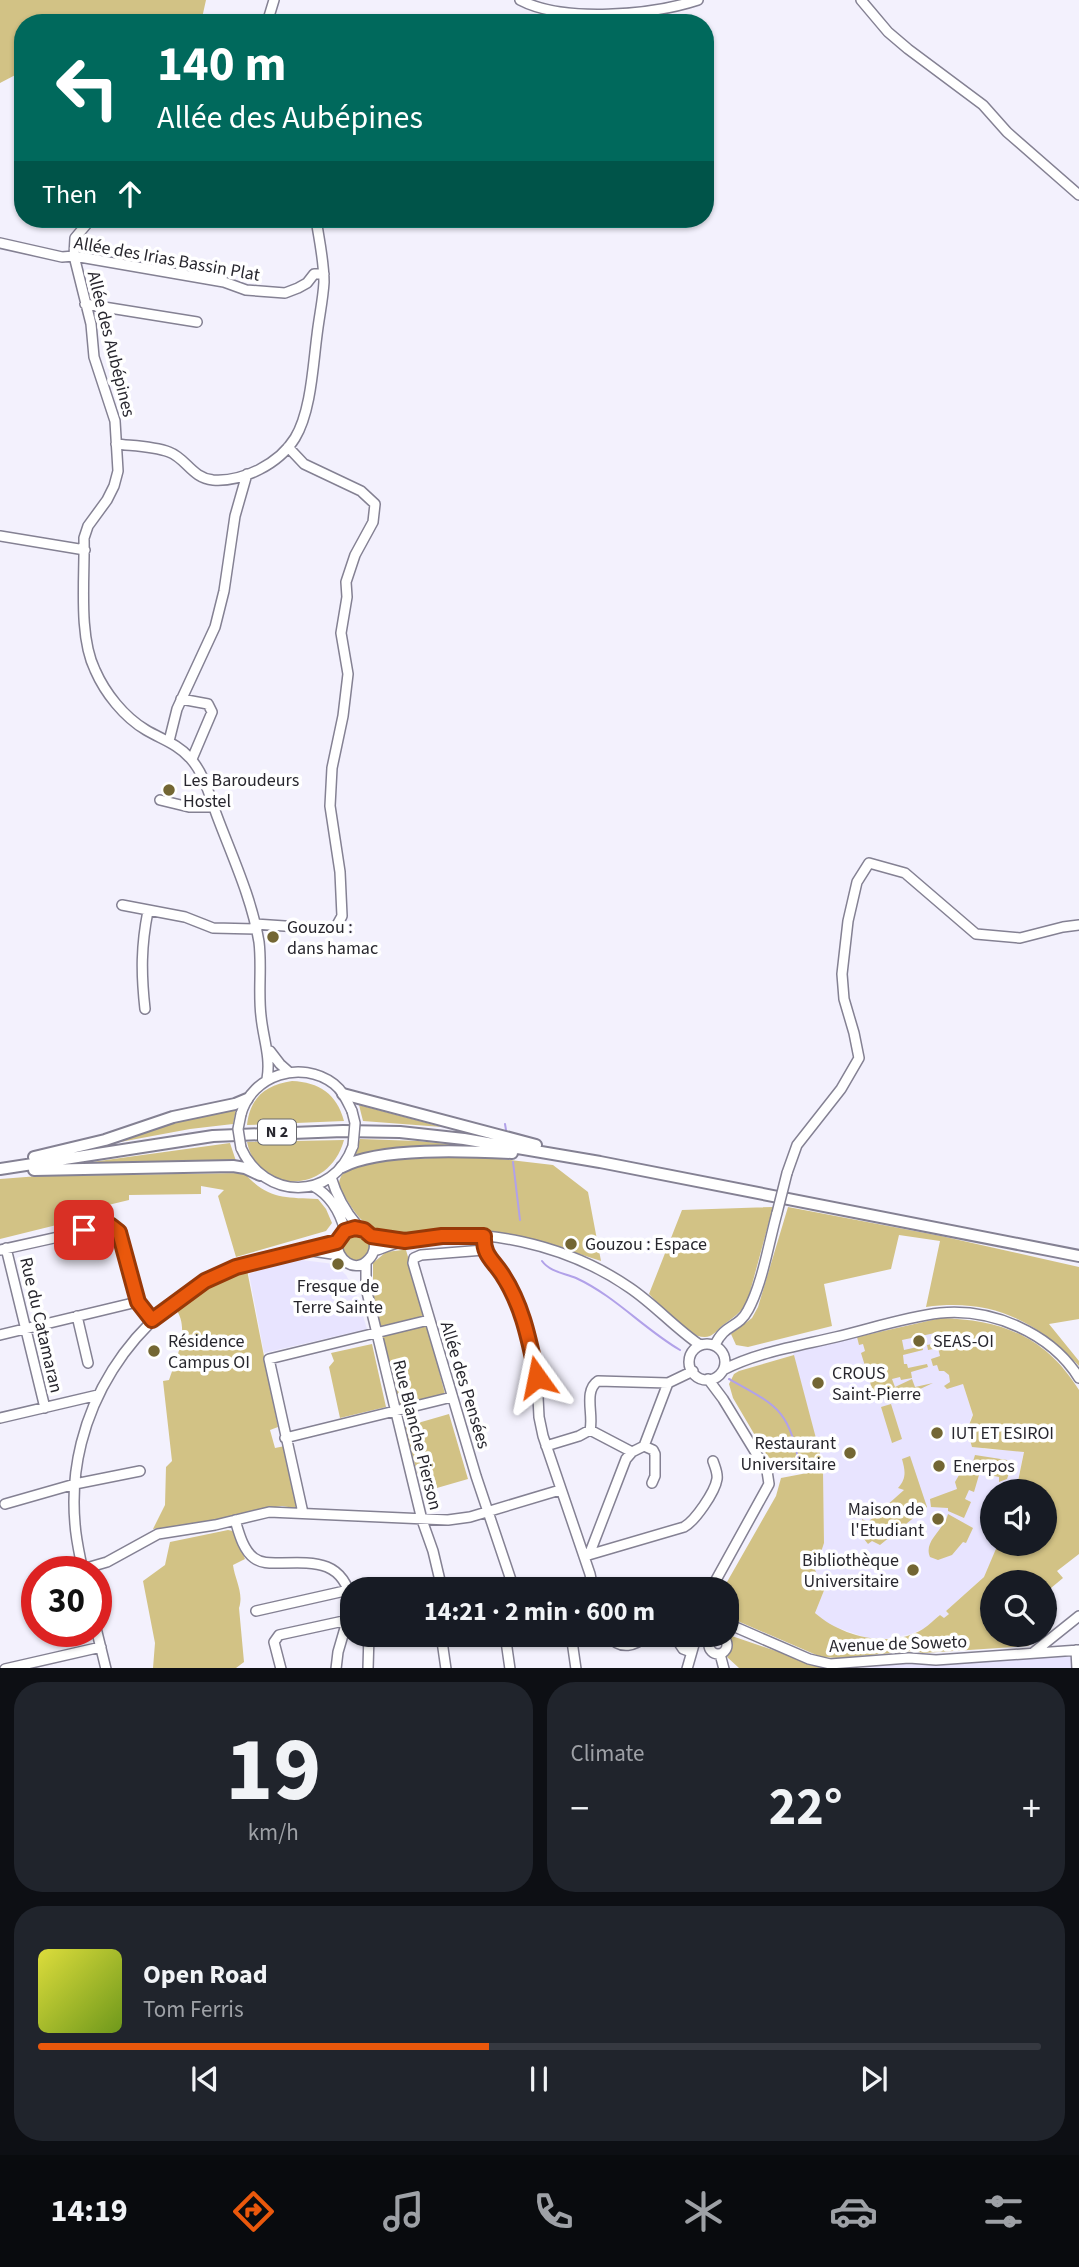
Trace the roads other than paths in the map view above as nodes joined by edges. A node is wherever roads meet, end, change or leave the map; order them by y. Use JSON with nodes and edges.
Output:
{"nodes":[{"id":1,"x":520,"y":0,"type":"edge"},
{"id":2,"x":698,"y":0,"type":"edge"},
{"id":3,"x":861,"y":0,"type":"edge"},
{"id":4,"x":552,"y":5,"type":"edge"},
{"id":5,"x":1079,"y":195,"type":"edge"},
{"id":6,"x":83,"y":228,"type":"edge"},
{"id":7,"x":317,"y":228,"type":"edge"},
{"id":8,"x":0,"y":243,"type":"edge"},
{"id":9,"x":74,"y":256,"type":"junction"},
{"id":10,"x":324,"y":274,"type":"junction"},
{"id":11,"x":85,"y":304,"type":"junction"},
{"id":12,"x":197,"y":322,"type":"dead end"},
{"id":13,"x":116,"y":444,"type":"junction"},
{"id":14,"x":288,"y":447,"type":"junction"},
{"id":15,"x":247,"y":474,"type":"junction"},
{"id":16,"x":0,"y":537,"type":"edge"},
{"id":17,"x":85,"y":550,"type":"junction"},
{"id":18,"x":181,"y":699,"type":"junction"},
{"id":19,"x":169,"y":741,"type":"junction"},
{"id":20,"x":191,"y":759,"type":"junction"},
{"id":21,"x":160,"y":800,"type":"dead end"},
{"id":22,"x":213,"y":807,"type":"junction"},
{"id":23,"x":122,"y":905,"type":"dead end"},
{"id":24,"x":148,"y":911,"type":"junction"},
{"id":25,"x":1079,"y":925,"type":"edge"},
{"id":26,"x":256,"y":926,"type":"junction"},
{"id":27,"x":145,"y":1009,"type":"dead end"},
{"id":28,"x":266,"y":1044,"type":"junction"},
{"id":29,"x":289,"y":1072,"type":"junction"},
{"id":30,"x":267,"y":1079,"type":"junction"},
{"id":31,"x":343,"y":1094,"type":"junction"},
{"id":32,"x":247,"y":1099,"type":"junction"},
{"id":33,"x":554,"y":1155,"type":"junction"},
{"id":34,"x":600,"y":1162,"type":"junction"},
{"id":35,"x":342,"y":1167,"type":"junction"},
{"id":36,"x":0,"y":1169,"type":"edge"},
{"id":37,"x":260,"y":1175,"type":"junction"},
{"id":38,"x":331,"y":1177,"type":"junction"},
{"id":39,"x":313,"y":1186,"type":"junction"},
{"id":40,"x":360,"y":1228,"type":"junction"},
{"id":41,"x":345,"y":1231,"type":"junction"},
{"id":42,"x":371,"y":1236,"type":"junction"},
{"id":43,"x":484,"y":1236,"type":"junction"},
{"id":44,"x":405,"y":1241,"type":"junction"},
{"id":45,"x":337,"y":1242,"type":"junction"},
{"id":46,"x":1027,"y":1246,"type":"junction"},
{"id":47,"x":3,"y":1249,"type":"edge"},
{"id":48,"x":307,"y":1250,"type":"junction"},
{"id":49,"x":484,"y":1250,"type":"junction"},
{"id":50,"x":1079,"y":1250,"type":"edge"},
{"id":51,"x":374,"y":1251,"type":"junction"},
{"id":52,"x":339,"y":1255,"type":"junction"},
{"id":53,"x":1079,"y":1257,"type":"edge"},
{"id":54,"x":366,"y":1262,"type":"junction"},
{"id":55,"x":354,"y":1265,"type":"junction"},
{"id":56,"x":366,"y":1289,"type":"junction"},
{"id":57,"x":138,"y":1302,"type":"junction"},
{"id":58,"x":77,"y":1316,"type":"junction"},
{"id":59,"x":152,"y":1320,"type":"junction"},
{"id":60,"x":429,"y":1320,"type":"junction"},
{"id":61,"x":25,"y":1329,"type":"junction"},
{"id":62,"x":678,"y":1330,"type":"junction"},
{"id":63,"x":376,"y":1333,"type":"junction"},
{"id":64,"x":0,"y":1335,"type":"edge"},
{"id":65,"x":700,"y":1345,"type":"junction"},
{"id":66,"x":715,"y":1345,"type":"junction"},
{"id":67,"x":692,"y":1353,"type":"junction"},
{"id":68,"x":724,"y":1354,"type":"junction"},
{"id":69,"x":749,"y":1358,"type":"junction"},
{"id":70,"x":88,"y":1363,"type":"dead end"},
{"id":71,"x":693,"y":1371,"type":"junction"},
{"id":72,"x":721,"y":1372,"type":"junction"},
{"id":73,"x":1079,"y":1378,"type":"edge"},
{"id":74,"x":708,"y":1379,"type":"junction"},
{"id":75,"x":668,"y":1383,"type":"junction"},
{"id":76,"x":98,"y":1395,"type":"junction"},
{"id":77,"x":452,"y":1397,"type":"junction"},
{"id":78,"x":723,"y":1399,"type":"junction"},
{"id":79,"x":45,"y":1408,"type":"junction"},
{"id":80,"x":395,"y":1411,"type":"junction"},
{"id":81,"x":0,"y":1418,"type":"edge"},
{"id":82,"x":590,"y":1430,"type":"junction"},
{"id":83,"x":285,"y":1438,"type":"junction"},
{"id":84,"x":546,"y":1446,"type":"junction"},
{"id":85,"x":644,"y":1446,"type":"junction"},
{"id":86,"x":632,"y":1452,"type":"junction"},
{"id":87,"x":713,"y":1461,"type":"dead end"},
{"id":88,"x":140,"y":1471,"type":"dead end"},
{"id":89,"x":652,"y":1483,"type":"dead end"},
{"id":90,"x":75,"y":1484,"type":"junction"},
{"id":91,"x":560,"y":1490,"type":"junction"},
{"id":92,"x":5,"y":1504,"type":"dead end"},
{"id":93,"x":488,"y":1510,"type":"junction"},
{"id":94,"x":303,"y":1513,"type":"junction"},
{"id":95,"x":235,"y":1520,"type":"junction"},
{"id":96,"x":422,"y":1520,"type":"junction"},
{"id":97,"x":81,"y":1556,"type":"edge"},
{"id":98,"x":586,"y":1556,"type":"junction"},
{"id":99,"x":112,"y":1559,"type":"edge"},
{"id":100,"x":340,"y":1577,"type":"edge"},
{"id":101,"x":439,"y":1577,"type":"edge"},
{"id":102,"x":510,"y":1577,"type":"edge"},
{"id":103,"x":590,"y":1577,"type":"edge"},
{"id":104,"x":718,"y":1577,"type":"edge"},
{"id":105,"x":340,"y":1592,"type":"edge"},
{"id":106,"x":256,"y":1611,"type":"dead end"},
{"id":107,"x":1079,"y":1616,"type":"edge"},
{"id":108,"x":340,"y":1622,"type":"edge"},
{"id":109,"x":739,"y":1628,"type":"edge"},
{"id":110,"x":340,"y":1646,"type":"edge"},
{"id":111,"x":100,"y":1647,"type":"joint"},
{"id":112,"x":369,"y":1647,"type":"edge"},
{"id":113,"x":443,"y":1647,"type":"edge"},
{"id":114,"x":507,"y":1647,"type":"edge"},
{"id":115,"x":573,"y":1647,"type":"edge"},
{"id":116,"x":682,"y":1647,"type":"edge"},
{"id":117,"x":693,"y":1647,"type":"edge"},
{"id":118,"x":1077,"y":1650,"type":"edge"},
{"id":119,"x":691,"y":1652,"type":"junction"},
{"id":120,"x":1033,"y":1653,"type":"junction"},
{"id":121,"x":720,"y":1654,"type":"dead end"},
{"id":122,"x":5,"y":1668,"type":"edge"},
{"id":123,"x":106,"y":1668,"type":"edge"},
{"id":124,"x":281,"y":1668,"type":"edge"},
{"id":125,"x":336,"y":1668,"type":"edge"},
{"id":126,"x":368,"y":1668,"type":"edge"},
{"id":127,"x":446,"y":1668,"type":"edge"},
{"id":128,"x":510,"y":1668,"type":"edge"},
{"id":129,"x":576,"y":1668,"type":"edge"},
{"id":130,"x":687,"y":1668,"type":"edge"},
{"id":131,"x":724,"y":1668,"type":"edge"},
{"id":132,"x":1077,"y":1668,"type":"edge"}],
"edges":[{"from":1,"to":4,"type":"street"},
{"from":2,"to":4,"type":"street"},
{"from":3,"to":5,"type":"street"},
{"from":6,"to":9,"type":"street","name":"Allée des Aubépines"},
{"from":7,"to":10,"type":"street"},
{"from":8,"to":9,"type":"street","name":"Allée des Irias Bassin Plat"},
{"from":9,"to":10,"type":"street","name":"Allée des Irias Bassin Plat"},
{"from":9,"to":11,"type":"street","name":"Allée des Aubépines"},
{"from":10,"to":14,"type":"street"},
{"from":11,"to":12,"type":"street"},
{"from":11,"to":13,"type":"street","name":"Allée des Aubépines"},
{"from":13,"to":15,"type":"street"},
{"from":13,"to":17,"type":"street","name":"Allée des Aubépines"},
{"from":14,"to":15,"type":"street"},
{"from":14,"to":26,"type":"street"},
{"from":15,"to":18,"type":"street"},
{"from":16,"to":17,"type":"street"},
{"from":17,"to":19,"type":"street","name":"Allée des Aubépines"},
{"from":18,"to":19,"type":"street"},
{"from":18,"to":20,"type":"street"},
{"from":19,"to":20,"type":"street","name":"Allée des Aubépines"},
{"from":20,"to":22,"type":"street","name":"Allée des Aubépines"},
{"from":21,"to":22,"type":"street"},
{"from":22,"to":26,"type":"street","name":"Allée des Aubépines"},
{"from":23,"to":24,"type":"street"},
{"from":24,"to":26,"type":"street"},
{"from":24,"to":27,"type":"street"},
{"from":25,"to":66,"type":"street","bridge":true},
{"from":26,"to":28,"type":"street","name":"Allée des Aubépines"},
{"from":28,"to":29,"type":"street","name":"Allée des Aubépines"},
{"from":28,"to":30,"type":"street","name":"Allée des Aubépines"},
{"from":29,"to":30,"type":"street"},
{"from":29,"to":31,"type":"street"},
{"from":30,"to":32,"type":"street"},
{"from":31,"to":34,"type":"main road"},
{"from":31,"to":35,"type":"street","bridge":true},
{"from":32,"to":36,"type":"main road"},
{"from":32,"to":37,"type":"street","bridge":true},
{"from":33,"to":34,"type":"main road","number":"N 2"},
{"from":33,"to":35,"type":"main road"},
{"from":33,"to":36,"type":"main road","number":"N 2"},
{"from":34,"to":46,"type":"main road","number":"N 2"},
{"from":35,"to":38,"type":"street"},
{"from":36,"to":37,"type":"main road"},
{"from":37,"to":39,"type":"street"},
{"from":38,"to":39,"type":"street"},
{"from":38,"to":40,"type":"street"},
{"from":39,"to":41,"type":"street"},
{"from":40,"to":41,"type":"street"},
{"from":40,"to":42,"type":"street"},
{"from":41,"to":45,"type":"street"},
{"from":42,"to":44,"type":"street"},
{"from":42,"to":51,"type":"street"},
{"from":43,"to":44,"type":"street"},
{"from":43,"to":49,"type":"street"},
{"from":43,"to":62,"type":"street"},
{"from":44,"to":51,"type":"street"},
{"from":45,"to":48,"type":"street"},
{"from":45,"to":52,"type":"street"},
{"from":46,"to":50,"type":"main road","number":"N 2"},
{"from":46,"to":53,"type":"main road","number":"N 2"},
{"from":47,"to":57,"type":"street"},
{"from":47,"to":61,"type":"street","name":"Rue du Catamaran"},
{"from":48,"to":52,"type":"street"},
{"from":48,"to":59,"type":"street"},
{"from":49,"to":60,"type":"street","name":"Allée des Pensées"},
{"from":49,"to":84,"type":"street"},
{"from":51,"to":54,"type":"street"},
{"from":52,"to":55,"type":"street"},
{"from":54,"to":55,"type":"street"},
{"from":54,"to":56,"type":"street","name":"Rue Blanche Pierson"},
{"from":55,"to":56,"type":"street","name":"Rue Blanche Pierson"},
{"from":56,"to":63,"type":"street","name":"Rue Blanche Pierson"},
{"from":57,"to":58,"type":"street"},
{"from":57,"to":59,"type":"street"},
{"from":58,"to":61,"type":"street"},
{"from":58,"to":70,"type":"street"},
{"from":59,"to":76,"type":"street"},
{"from":60,"to":63,"type":"street"},
{"from":60,"to":77,"type":"street","name":"Allée des Pensées"},
{"from":61,"to":64,"type":"street"},
{"from":61,"to":79,"type":"street","name":"Rue du Catamaran"},
{"from":62,"to":65,"type":"street"},
{"from":62,"to":67,"type":"street"},
{"from":63,"to":80,"type":"street","name":"Rue Blanche Pierson"},
{"from":63,"to":83,"type":"street"},
{"from":65,"to":66,"type":"street"},
{"from":65,"to":67,"type":"street"},
{"from":66,"to":68,"type":"street"},
{"from":67,"to":71,"type":"street"},
{"from":68,"to":69,"type":"street"},
{"from":68,"to":72,"type":"street"},
{"from":69,"to":72,"type":"street"},
{"from":69,"to":73,"type":"street"},
{"from":71,"to":74,"type":"street"},
{"from":71,"to":75,"type":"street"},
{"from":72,"to":74,"type":"street"},
{"from":72,"to":78,"type":"street"},
{"from":74,"to":78,"type":"street"},
{"from":75,"to":82,"type":"street"},
{"from":75,"to":85,"type":"street"},
{"from":76,"to":79,"type":"street"},
{"from":76,"to":90,"type":"street"},
{"from":77,"to":80,"type":"street"},
{"from":77,"to":93,"type":"street","name":"Allée des Pensées"},
{"from":78,"to":104,"type":"street"},
{"from":79,"to":81,"type":"street"},
{"from":80,"to":83,"type":"street"},
{"from":80,"to":96,"type":"street","name":"Rue Blanche Pierson"},
{"from":82,"to":84,"type":"street"},
{"from":82,"to":86,"type":"street"},
{"from":83,"to":94,"type":"street"},
{"from":84,"to":91,"type":"street"},
{"from":85,"to":86,"type":"street"},
{"from":85,"to":89,"type":"street"},
{"from":86,"to":98,"type":"street"},
{"from":87,"to":98,"type":"street"},
{"from":88,"to":90,"type":"street"},
{"from":90,"to":92,"type":"street"},
{"from":90,"to":97,"type":"street"},
{"from":91,"to":93,"type":"street"},
{"from":91,"to":98,"type":"street"},
{"from":93,"to":96,"type":"street"},
{"from":93,"to":102,"type":"street","name":"Allée des Pensées"},
{"from":94,"to":95,"type":"street"},
{"from":94,"to":96,"type":"street"},
{"from":95,"to":99,"type":"street"},
{"from":95,"to":100,"type":"street"},
{"from":96,"to":101,"type":"street","name":"Rue Blanche Pierson"},
{"from":98,"to":103,"type":"street"},
{"from":105,"to":106,"type":"street"},
{"from":107,"to":120,"type":"street"},
{"from":108,"to":124,"type":"street"},
{"from":109,"to":120,"type":"street","name":"Avenue de Soweto"},
{"from":110,"to":125,"type":"street"},
{"from":111,"to":122,"type":"street"},
{"from":111,"to":123,"type":"street"},
{"from":112,"to":126,"type":"street"},
{"from":113,"to":127,"type":"street"},
{"from":114,"to":128,"type":"street"},
{"from":115,"to":129,"type":"street"},
{"from":116,"to":119,"type":"street"},
{"from":117,"to":119,"type":"street"},
{"from":118,"to":120,"type":"street","name":"Avenue de Soweto"},
{"from":118,"to":132,"type":"street"},
{"from":119,"to":130,"type":"street"},
{"from":121,"to":131,"type":"street"}]}
